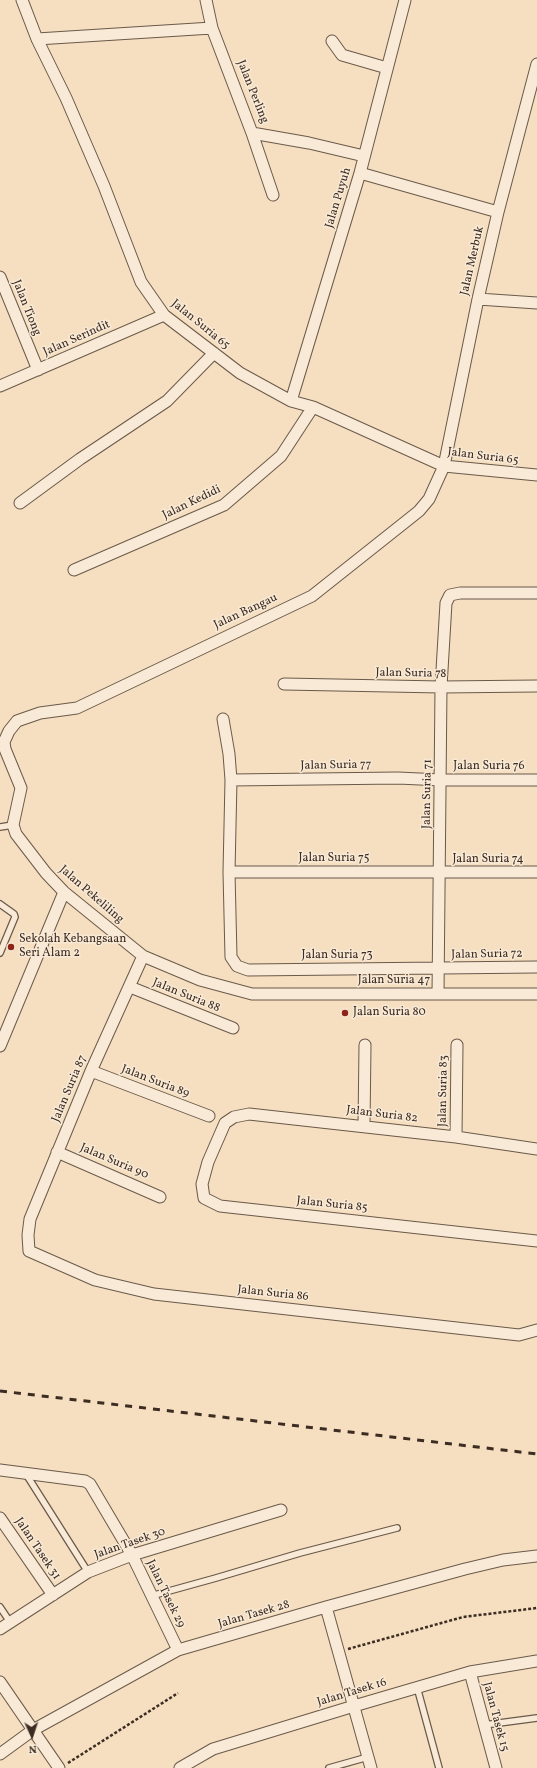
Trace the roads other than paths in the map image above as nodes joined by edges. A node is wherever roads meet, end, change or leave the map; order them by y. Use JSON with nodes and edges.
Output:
{"nodes":[{"id":1,"x":22,"y":0,"type":"edge"},
{"id":2,"x":206,"y":0,"type":"edge"},
{"id":3,"x":405,"y":0,"type":"edge"},
{"id":4,"x":212,"y":28,"type":"junction"},
{"id":5,"x":37,"y":39,"type":"junction"},
{"id":6,"x":332,"y":41,"type":"dead end"},
{"id":7,"x":537,"y":64,"type":"edge"},
{"id":8,"x":387,"y":68,"type":"junction"},
{"id":9,"x":252,"y":132,"type":"junction"},
{"id":10,"x":364,"y":156,"type":"junction"},
{"id":11,"x":360,"y":173,"type":"junction"},
{"id":12,"x":273,"y":195,"type":"dead end"},
{"id":13,"x":498,"y":212,"type":"junction"},
{"id":14,"x":0,"y":277,"type":"edge"},
{"id":15,"x":478,"y":299,"type":"junction"},
{"id":16,"x":537,"y":303,"type":"edge"},
{"id":17,"x":164,"y":315,"type":"junction"},
{"id":18,"x":214,"y":354,"type":"junction"},
{"id":19,"x":38,"y":370,"type":"junction"},
{"id":20,"x":0,"y":386,"type":"edge"},
{"id":21,"x":291,"y":401,"type":"junction"},
{"id":22,"x":313,"y":408,"type":"junction"},
{"id":23,"x":444,"y":466,"type":"junction"},
{"id":24,"x":537,"y":475,"type":"edge"},
{"id":25,"x":20,"y":503,"type":"dead end"},
{"id":26,"x":74,"y":570,"type":"dead end"},
{"id":27,"x":537,"y":593,"type":"edge"},
{"id":28,"x":284,"y":684,"type":"dead end"},
{"id":29,"x":537,"y":686,"type":"edge"},
{"id":30,"x":441,"y":687,"type":"junction"},
{"id":31,"x":223,"y":719,"type":"dead end"},
{"id":32,"x":231,"y":780,"type":"junction"},
{"id":33,"x":441,"y":780,"type":"junction"},
{"id":34,"x":537,"y":780,"type":"edge"},
{"id":35,"x":13,"y":825,"type":"junction"},
{"id":36,"x":0,"y":827,"type":"edge"},
{"id":37,"x":229,"y":872,"type":"junction"},
{"id":38,"x":537,"y":872,"type":"edge"},
{"id":39,"x":439,"y":873,"type":"junction"},
{"id":40,"x":64,"y":892,"type":"junction"},
{"id":41,"x":0,"y":904,"type":"edge"},
{"id":42,"x":0,"y":952,"type":"edge"},
{"id":43,"x":143,"y":956,"type":"junction"},
{"id":44,"x":537,"y":967,"type":"edge"},
{"id":45,"x":438,"y":969,"type":"junction"},
{"id":46,"x":130,"y":987,"type":"junction"},
{"id":47,"x":252,"y":994,"type":"joint"},
{"id":48,"x":438,"y":994,"type":"junction"},
{"id":49,"x":537,"y":994,"type":"edge"},
{"id":50,"x":233,"y":1028,"type":"dead end"},
{"id":51,"x":365,"y":1045,"type":"dead end"},
{"id":52,"x":457,"y":1045,"type":"dead end"},
{"id":53,"x":0,"y":1046,"type":"edge"},
{"id":54,"x":91,"y":1071,"type":"junction"},
{"id":55,"x":209,"y":1116,"type":"dead end"},
{"id":56,"x":225,"y":1123,"type":"joint"},
{"id":57,"x":364,"y":1126,"type":"junction"},
{"id":58,"x":456,"y":1137,"type":"junction"},
{"id":59,"x":537,"y":1149,"type":"edge"},
{"id":60,"x":57,"y":1152,"type":"junction"},
{"id":61,"x":160,"y":1197,"type":"dead end"},
{"id":62,"x":28,"y":1235,"type":"joint"},
{"id":63,"x":537,"y":1241,"type":"edge"},
{"id":64,"x":537,"y":1330,"type":"edge"},
{"id":65,"x":0,"y":1470,"type":"edge"},
{"id":66,"x":26,"y":1474,"type":"junction"},
{"id":67,"x":281,"y":1510,"type":"dead end"},
{"id":68,"x":0,"y":1518,"type":"edge"},
{"id":69,"x":397,"y":1528,"type":"dead end"},
{"id":70,"x":132,"y":1555,"type":"junction"},
{"id":71,"x":537,"y":1556,"type":"edge"},
{"id":72,"x":88,"y":1572,"type":"junction"},
{"id":73,"x":53,"y":1595,"type":"junction"},
{"id":74,"x":151,"y":1596,"type":"junction"},
{"id":75,"x":0,"y":1607,"type":"edge"},
{"id":76,"x":326,"y":1607,"type":"junction"},
{"id":77,"x":10,"y":1622,"type":"junction"},
{"id":78,"x":0,"y":1629,"type":"edge"},
{"id":79,"x":178,"y":1650,"type":"junction"},
{"id":80,"x":537,"y":1661,"type":"edge"},
{"id":81,"x":470,"y":1672,"type":"junction"},
{"id":82,"x":0,"y":1682,"type":"edge"},
{"id":83,"x":417,"y":1687,"type":"junction"},
{"id":84,"x":354,"y":1706,"type":"junction"},
{"id":85,"x":537,"y":1718,"type":"edge"},
{"id":86,"x":484,"y":1725,"type":"junction"},
{"id":87,"x":33,"y":1730,"type":"junction"},
{"id":88,"x":0,"y":1754,"type":"edge"},
{"id":89,"x":370,"y":1763,"type":"edge"},
{"id":90,"x":64,"y":1766,"type":"edge"},
{"id":91,"x":180,"y":1768,"type":"edge"},
{"id":92,"x":329,"y":1768,"type":"edge"},
{"id":93,"x":439,"y":1768,"type":"edge"},
{"id":94,"x":496,"y":1768,"type":"edge"}],
"edges":[{"from":1,"to":5,"type":"street","name":"Jalan Suria 65"},
{"from":2,"to":4,"type":"street","name":"Jalan Perling"},
{"from":3,"to":8,"type":"street","name":"Jalan Puyuh"},
{"from":4,"to":5,"type":"street"},
{"from":4,"to":9,"type":"street","name":"Jalan Perling"},
{"from":5,"to":17,"type":"street","name":"Jalan Suria 65"},
{"from":6,"to":8,"type":"street"},
{"from":7,"to":13,"type":"street","name":"Jalan Merbuk"},
{"from":8,"to":10,"type":"street","name":"Jalan Puyuh"},
{"from":9,"to":10,"type":"street","name":"Jalan Perling"},
{"from":9,"to":12,"type":"street"},
{"from":10,"to":11,"type":"street","name":"Jalan Puyuh"},
{"from":11,"to":13,"type":"street"},
{"from":11,"to":21,"type":"street","name":"Jalan Puyuh"},
{"from":13,"to":15,"type":"street","name":"Jalan Merbuk"},
{"from":14,"to":19,"type":"street","name":"Jalan Tiong"},
{"from":15,"to":16,"type":"street"},
{"from":15,"to":23,"type":"street","name":"Jalan Merbuk"},
{"from":17,"to":18,"type":"street","name":"Jalan Suria 65"},
{"from":17,"to":19,"type":"street","name":"Jalan Serindit"},
{"from":18,"to":21,"type":"street","name":"Jalan Suria 65"},
{"from":18,"to":25,"type":"street"},
{"from":19,"to":20,"type":"street","name":"Jalan Serindit"},
{"from":21,"to":22,"type":"street","name":"Jalan Suria 65"},
{"from":22,"to":23,"type":"street","name":"Jalan Suria 65"},
{"from":22,"to":26,"type":"street","name":"Jalan Kedidi"},
{"from":23,"to":24,"type":"street","name":"Jalan Suria 65"},
{"from":23,"to":35,"type":"street","name":"Jalan Bangau"},
{"from":27,"to":30,"type":"street","name":"Jalan Suria 71"},
{"from":28,"to":30,"type":"street","name":"Jalan Suria 78"},
{"from":29,"to":30,"type":"street","name":"Jalan Suria 78"},
{"from":30,"to":33,"type":"street","name":"Jalan Suria 71"},
{"from":31,"to":32,"type":"street"},
{"from":32,"to":33,"type":"street","name":"Jalan Suria 77"},
{"from":32,"to":37,"type":"street"},
{"from":33,"to":34,"type":"street","name":"Jalan Suria 76"},
{"from":33,"to":39,"type":"street","name":"Jalan Suria 71"},
{"from":35,"to":36,"type":"lane"},
{"from":35,"to":40,"type":"street","name":"Jalan Pekeliling"},
{"from":37,"to":39,"type":"street","name":"Jalan Suria 75"},
{"from":37,"to":45,"type":"street","name":"Jalan Suria 73"},
{"from":38,"to":39,"type":"street","name":"Jalan Suria 74"},
{"from":39,"to":45,"type":"street","name":"Jalan Suria 71"},
{"from":40,"to":43,"type":"street","name":"Jalan Pekeliling"},
{"from":40,"to":53,"type":"street"},
{"from":41,"to":42,"type":"lane"},
{"from":43,"to":46,"type":"street","name":"Jalan Suria 87"},
{"from":43,"to":47,"type":"street","name":"Jalan Pekeliling"},
{"from":44,"to":45,"type":"street","name":"Jalan Suria 72"},
{"from":45,"to":48,"type":"street","name":"Jalan Suria 71"},
{"from":46,"to":50,"type":"street","name":"Jalan Suria 88"},
{"from":46,"to":54,"type":"street","name":"Jalan Suria 87"},
{"from":47,"to":48,"type":"street","name":"Jalan Suria 47"},
{"from":48,"to":49,"type":"street","name":"Jalan Suria 47"},
{"from":51,"to":57,"type":"street"},
{"from":52,"to":58,"type":"street","name":"Jalan Suria 83"},
{"from":54,"to":55,"type":"street","name":"Jalan Suria 89"},
{"from":54,"to":60,"type":"street","name":"Jalan Suria 87"},
{"from":56,"to":57,"type":"street","name":"Jalan Suria 82"},
{"from":56,"to":63,"type":"street","name":"Jalan Suria 85"},
{"from":57,"to":58,"type":"street","name":"Jalan Suria 82"},
{"from":58,"to":59,"type":"street","name":"Jalan Suria 82"},
{"from":60,"to":61,"type":"street","name":"Jalan Suria 90"},
{"from":60,"to":62,"type":"street","name":"Jalan Suria 87"},
{"from":62,"to":64,"type":"street","name":"Jalan Suria 86"},
{"from":65,"to":66,"type":"street","name":"Jalan Tasek 29"},
{"from":66,"to":70,"type":"street","name":"Jalan Tasek 29"},
{"from":66,"to":72,"type":"lane"},
{"from":67,"to":70,"type":"street","name":"Jalan Tasek 30"},
{"from":68,"to":73,"type":"street","name":"Jalan Tasek 31"},
{"from":69,"to":74,"type":"lane"},
{"from":70,"to":72,"type":"street","name":"Jalan Tasek 30"},
{"from":70,"to":74,"type":"street","name":"Jalan Tasek 29"},
{"from":71,"to":76,"type":"street","name":"Jalan Tasek 28"},
{"from":72,"to":73,"type":"street","name":"Jalan Tasek 30"},
{"from":73,"to":77,"type":"street","name":"Jalan Tasek 30"},
{"from":74,"to":79,"type":"street","name":"Jalan Tasek 29"},
{"from":75,"to":77,"type":"lane"},
{"from":76,"to":79,"type":"street","name":"Jalan Tasek 28"},
{"from":76,"to":84,"type":"street"},
{"from":77,"to":78,"type":"street","name":"Jalan Tasek 30"},
{"from":79,"to":87,"type":"street","name":"Jalan Tasek 28"},
{"from":80,"to":81,"type":"street","name":"Jalan Tasek 16"},
{"from":81,"to":83,"type":"street","name":"Jalan Tasek 16"},
{"from":81,"to":86,"type":"street","name":"Jalan Tasek 15"},
{"from":82,"to":87,"type":"street"},
{"from":83,"to":84,"type":"street","name":"Jalan Tasek 16"},
{"from":83,"to":93,"type":"lane"},
{"from":84,"to":89,"type":"street"},
{"from":84,"to":91,"type":"street","name":"Jalan Tasek 16"},
{"from":85,"to":86,"type":"lane"},
{"from":86,"to":94,"type":"street","name":"Jalan Tasek 15"},
{"from":87,"to":88,"type":"street","name":"Jalan Tasek 28"},
{"from":87,"to":90,"type":"street"},
{"from":89,"to":92,"type":"lane"}]}
